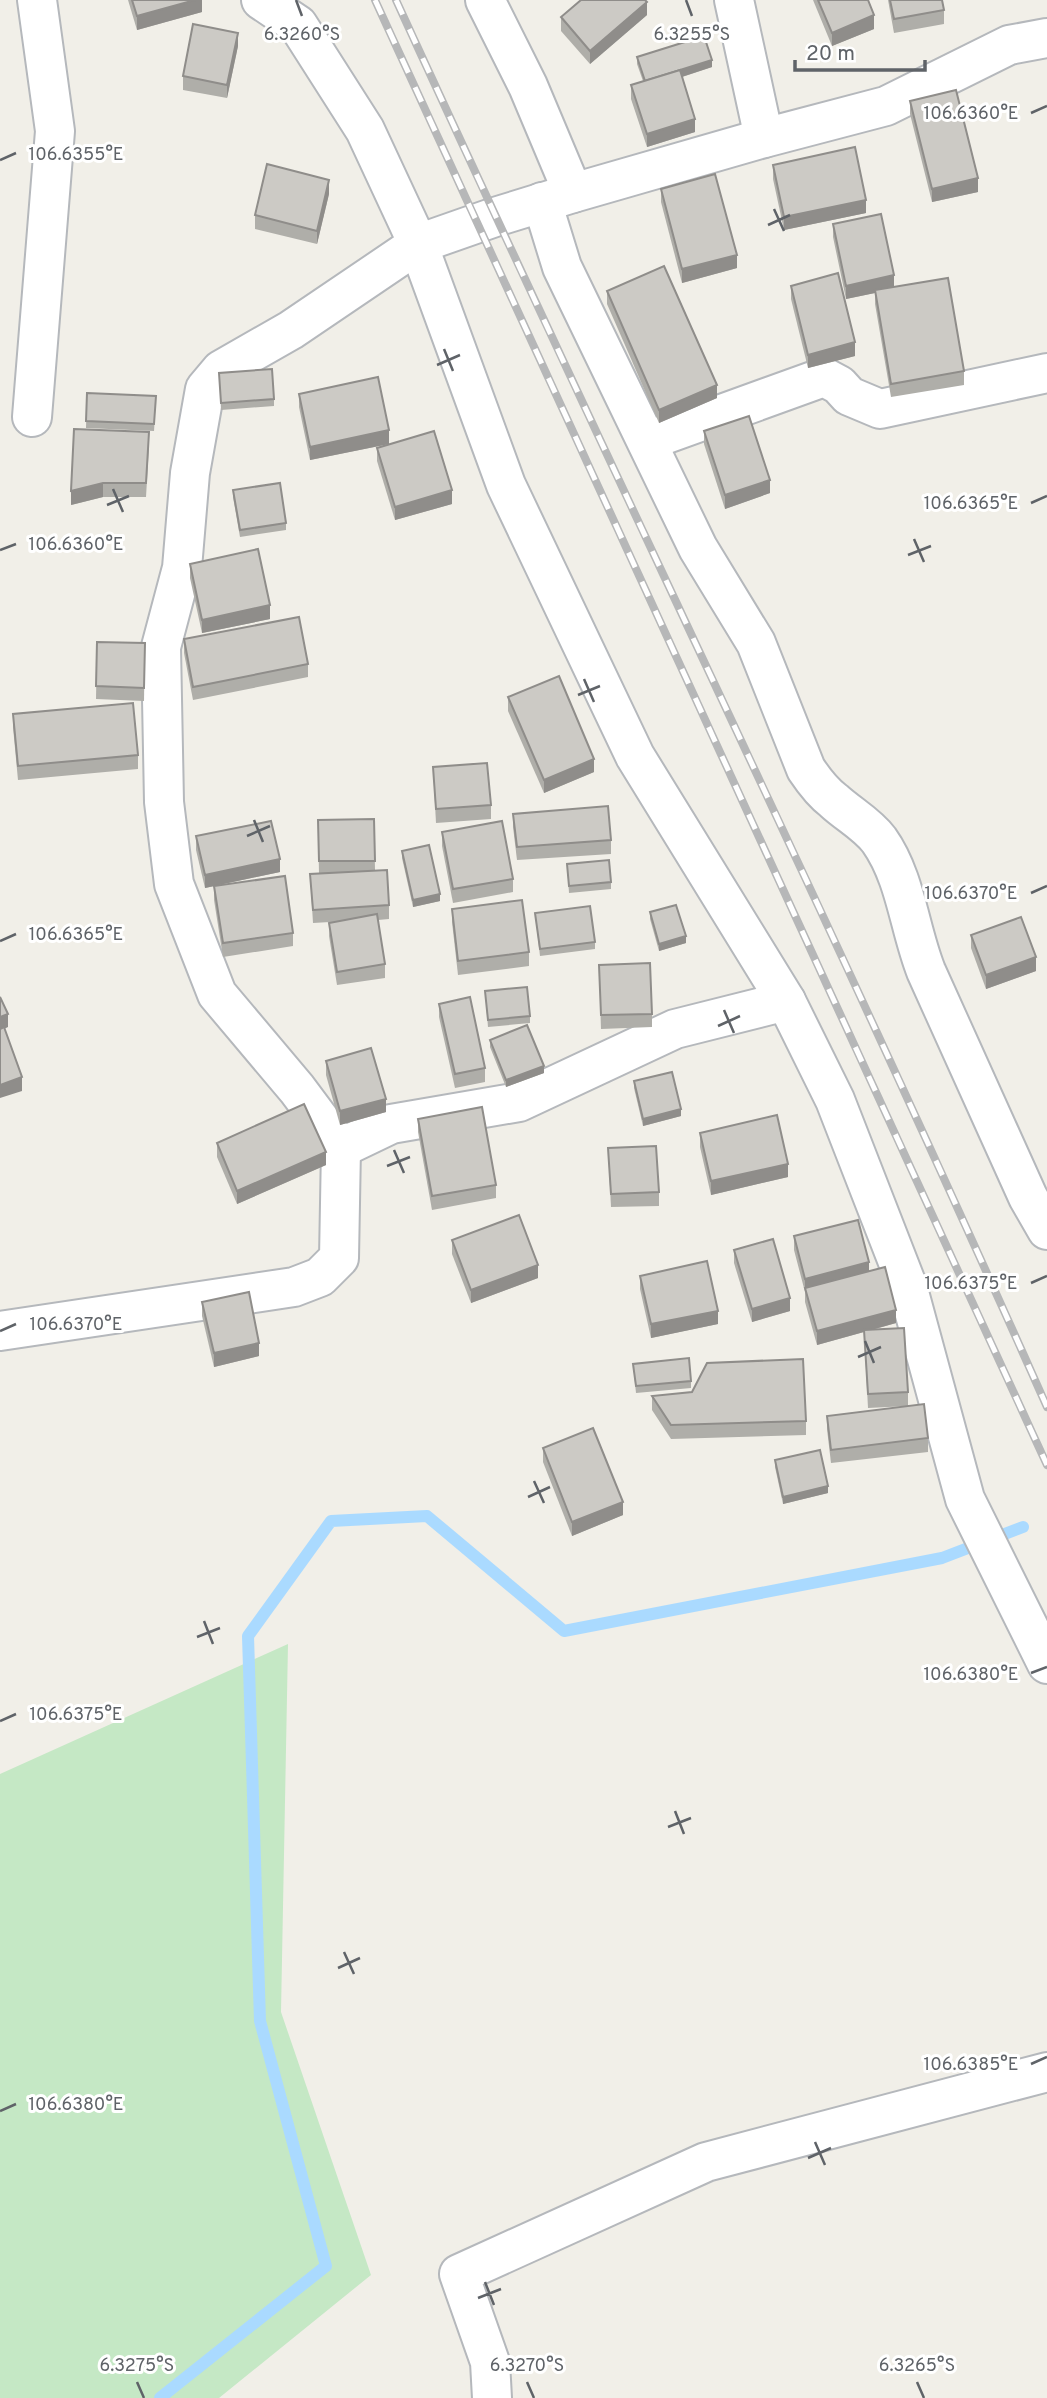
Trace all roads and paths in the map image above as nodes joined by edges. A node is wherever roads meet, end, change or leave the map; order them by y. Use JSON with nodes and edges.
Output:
{"nodes":[{"id":1,"x":37,"y":0,"type":"edge"},
{"id":2,"x":261,"y":0,"type":"edge"},
{"id":3,"x":485,"y":0,"type":"edge"},
{"id":4,"x":734,"y":0,"type":"edge"},
{"id":5,"x":1047,"y":38,"type":"edge"},
{"id":6,"x":764,"y":138,"type":"junction"},
{"id":7,"x":558,"y":198,"type":"junction"},
{"id":8,"x":418,"y":244,"type":"junction"},
{"id":9,"x":1047,"y":373,"type":"edge"},
{"id":10,"x":32,"y":417,"type":"dead end"},
{"id":11,"x":647,"y":441,"type":"junction"},
{"id":12,"x":786,"y":1001,"type":"junction"},
{"id":13,"x":341,"y":1148,"type":"junction"},
{"id":14,"x":1047,"y":1230,"type":"edge"},
{"id":15,"x":0,"y":1331,"type":"edge"},
{"id":16,"x":1047,"y":1664,"type":"edge"},
{"id":17,"x":1047,"y":2072,"type":"edge"},
{"id":18,"x":492,"y":2398,"type":"edge"}],
"edges":[{"from":1,"to":10,"type":"street"},
{"from":2,"to":8,"type":"street"},
{"from":3,"to":7,"type":"street"},
{"from":4,"to":6,"type":"street"},
{"from":5,"to":6,"type":"street"},
{"from":6,"to":7,"type":"street"},
{"from":7,"to":8,"type":"street"},
{"from":7,"to":11,"type":"street"},
{"from":8,"to":12,"type":"street"},
{"from":8,"to":13,"type":"street"},
{"from":9,"to":11,"type":"street"},
{"from":11,"to":14,"type":"street"},
{"from":12,"to":13,"type":"street"},
{"from":12,"to":16,"type":"street"},
{"from":13,"to":15,"type":"street"},
{"from":17,"to":18,"type":"street"}]}
